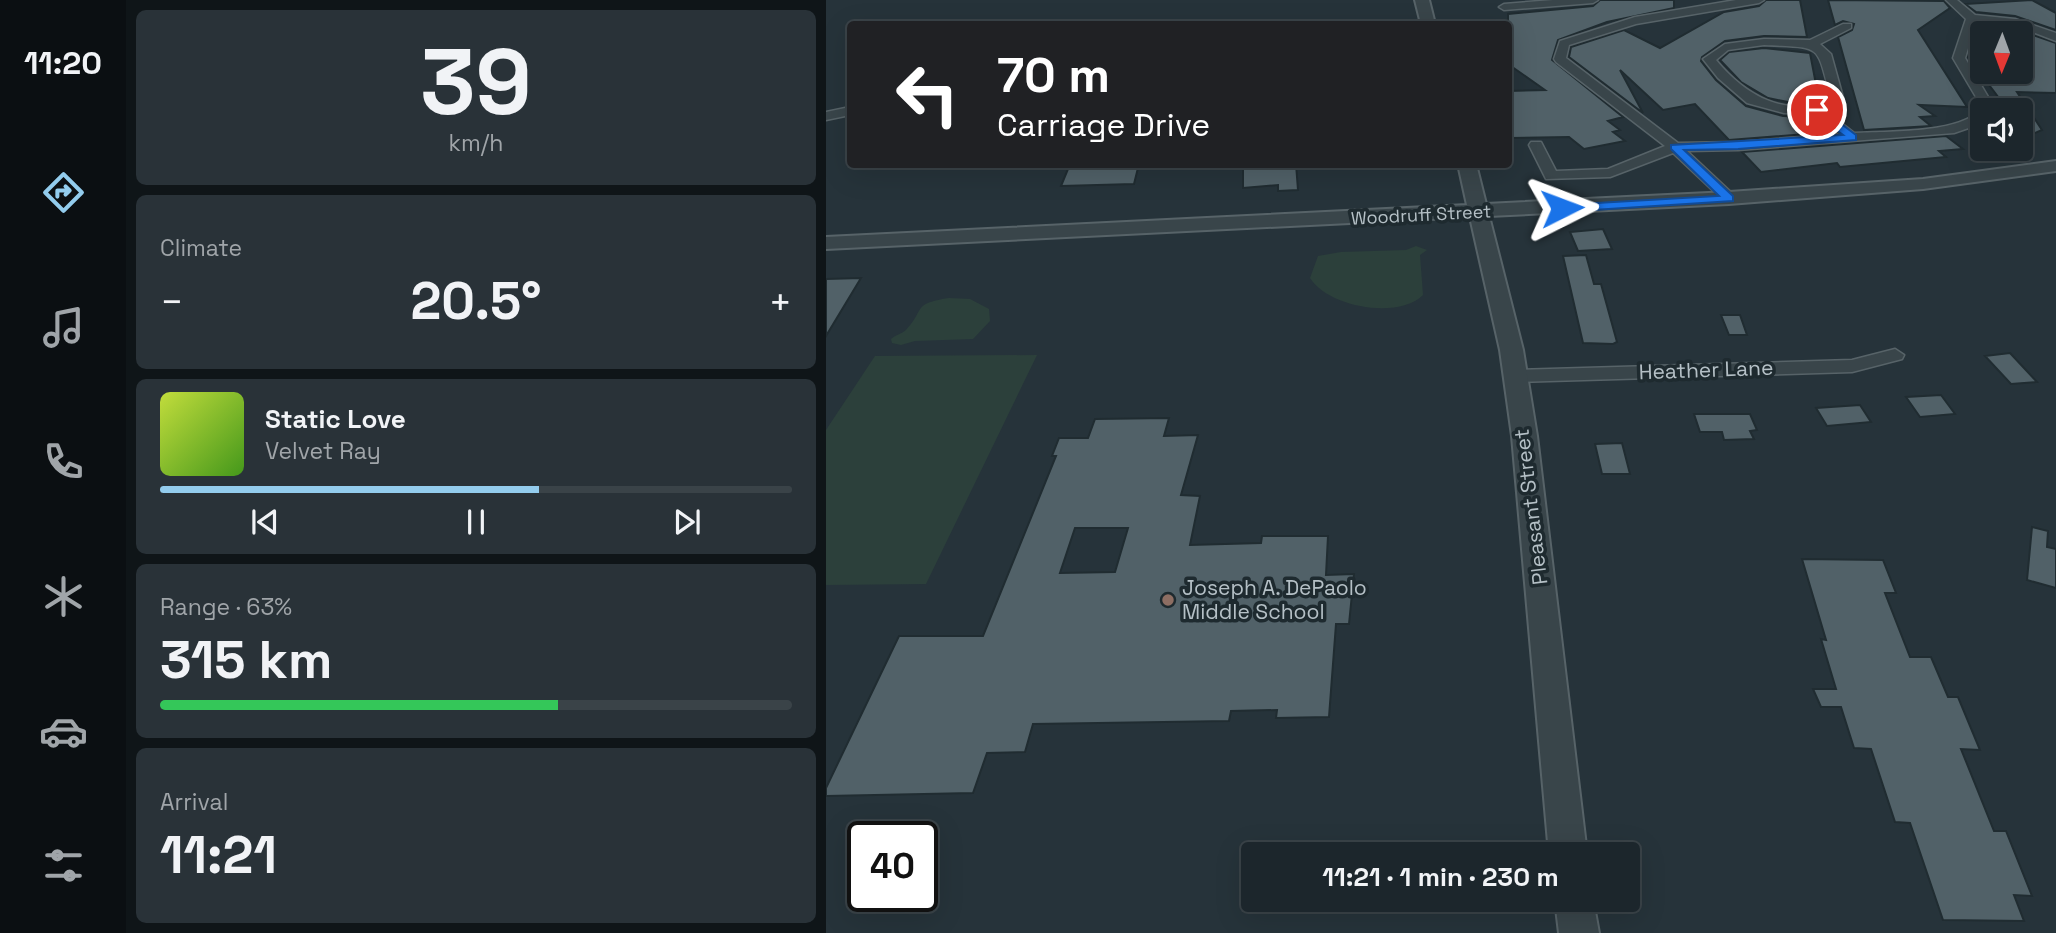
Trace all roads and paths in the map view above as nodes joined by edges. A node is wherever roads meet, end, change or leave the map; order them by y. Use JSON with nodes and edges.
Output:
{"nodes":[{"id":1,"x":1422,"y":0,"type":"edge"},
{"id":2,"x":1593,"y":0,"type":"edge"},
{"id":3,"x":1759,"y":0,"type":"edge"},
{"id":4,"x":1951,"y":0,"type":"edge"},
{"id":5,"x":1504,"y":7,"type":"dead end"},
{"id":6,"x":2051,"y":17,"type":"dead end"},
{"id":7,"x":1972,"y":18,"type":"junction"},
{"id":8,"x":1427,"y":21,"type":"edge"},
{"id":9,"x":1994,"y":21,"type":"edge"},
{"id":10,"x":2034,"y":24,"type":"edge"},
{"id":11,"x":1847,"y":26,"type":"dead end"},
{"id":12,"x":2034,"y":28,"type":"edge"},
{"id":13,"x":2056,"y":38,"type":"edge"},
{"id":14,"x":1812,"y":44,"type":"junction"},
{"id":15,"x":1983,"y":98,"type":"edge"},
{"id":16,"x":1817,"y":110,"type":"junction"},
{"id":17,"x":847,"y":112,"type":"edge"},
{"id":18,"x":826,"y":116,"type":"edge"},
{"id":19,"x":1970,"y":123,"type":"edge"},
{"id":20,"x":1852,"y":138,"type":"junction"},
{"id":21,"x":1536,"y":145,"type":"dead end"},
{"id":22,"x":1675,"y":147,"type":"junction"},
{"id":23,"x":2056,"y":166,"type":"edge"},
{"id":24,"x":1468,"y":168,"type":"edge"},
{"id":25,"x":1729,"y":198,"type":"junction"},
{"id":26,"x":1478,"y":213,"type":"junction"},
{"id":27,"x":826,"y":243,"type":"edge"},
{"id":28,"x":1895,"y":355,"type":"dead end"},
{"id":29,"x":1516,"y":376,"type":"junction"},
{"id":30,"x":1566,"y":842,"type":"edge"},
{"id":31,"x":1576,"y":912,"type":"edge"},
{"id":32,"x":1579,"y":933,"type":"edge"}],
"edges":[{"from":1,"to":8,"type":"street"},
{"from":2,"to":5,"type":"street"},
{"from":3,"to":22,"type":"street"},
{"from":4,"to":7,"type":"street"},
{"from":6,"to":10,"type":"street"},
{"from":7,"to":9,"type":"street"},
{"from":7,"to":15,"type":"street"},
{"from":11,"to":14,"type":"street"},
{"from":12,"to":13,"type":"street"},
{"from":14,"to":16,"type":"street"},
{"from":14,"to":16,"type":"street"},
{"from":16,"to":20,"type":"street"},
{"from":17,"to":18,"type":"street"},
{"from":19,"to":20,"type":"street"},
{"from":20,"to":22,"type":"street"},
{"from":21,"to":22,"type":"street"},
{"from":22,"to":25,"type":"street"},
{"from":23,"to":25,"type":"street","name":"Woodruff Street"},
{"from":24,"to":26,"type":"street","name":"Pleasant Street"},
{"from":25,"to":26,"type":"street","name":"Woodruff Street"},
{"from":26,"to":27,"type":"street","name":"Woodruff Street"},
{"from":26,"to":29,"type":"street","name":"Pleasant Street"},
{"from":28,"to":29,"type":"street","name":"Heather Lane"},
{"from":29,"to":30,"type":"street","name":"Pleasant Street"},
{"from":31,"to":32,"type":"street"}]}
